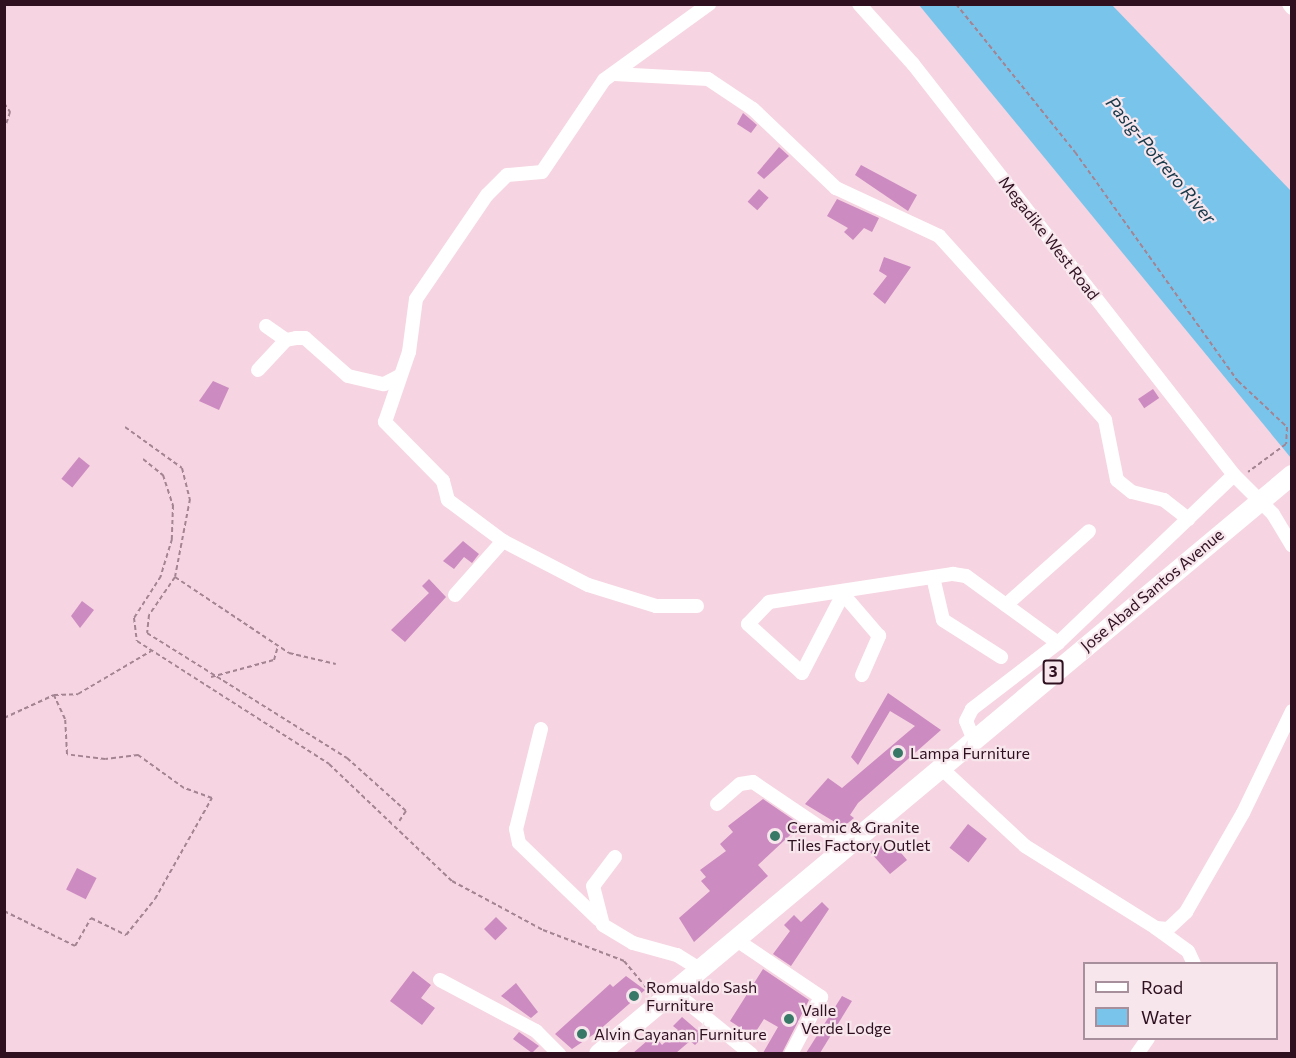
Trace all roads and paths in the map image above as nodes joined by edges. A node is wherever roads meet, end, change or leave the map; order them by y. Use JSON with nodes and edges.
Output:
{"nodes":[{"id":1,"x":709,"y":4,"type":"edge"},
{"id":2,"x":859,"y":4,"type":"edge"},
{"id":3,"x":956,"y":4,"type":"edge"},
{"id":4,"x":612,"y":74,"type":"junction"},
{"id":5,"x":4,"y":103,"type":"edge"},
{"id":6,"x":4,"y":131,"type":"edge"},
{"id":7,"x":266,"y":326,"type":"dead end"},
{"id":8,"x":286,"y":340,"type":"junction"},
{"id":9,"x":258,"y":370,"type":"dead end"},
{"id":10,"x":400,"y":376,"type":"junction"},
{"id":11,"x":125,"y":427,"type":"dead end"},
{"id":12,"x":143,"y":459,"type":"dead end"},
{"id":13,"x":1292,"y":475,"type":"edge"},
{"id":14,"x":1236,"y":477,"type":"junction"},
{"id":15,"x":1188,"y":519,"type":"junction"},
{"id":16,"x":1089,"y":531,"type":"dead end"},
{"id":17,"x":503,"y":541,"type":"junction"},
{"id":18,"x":1292,"y":546,"type":"edge"},
{"id":19,"x":175,"y":577,"type":"junction"},
{"id":20,"x":933,"y":577,"type":"junction"},
{"id":21,"x":843,"y":594,"type":"junction"},
{"id":22,"x":454,"y":595,"type":"dead end"},
{"id":23,"x":1006,"y":605,"type":"junction"},
{"id":24,"x":698,"y":606,"type":"dead end"},
{"id":25,"x":1058,"y":643,"type":"junction"},
{"id":26,"x":279,"y":646,"type":"junction"},
{"id":27,"x":151,"y":651,"type":"junction"},
{"id":28,"x":1001,"y":657,"type":"dead end"},
{"id":29,"x":336,"y":664,"type":"dead end"},
{"id":30,"x":862,"y":675,"type":"dead end"},
{"id":31,"x":212,"y":676,"type":"junction"},
{"id":32,"x":54,"y":695,"type":"junction"},
{"id":33,"x":1292,"y":711,"type":"edge"},
{"id":34,"x":4,"y":718,"type":"edge"},
{"id":35,"x":541,"y":729,"type":"dead end"},
{"id":36,"x":973,"y":738,"type":"junction"},
{"id":37,"x":939,"y":766,"type":"junction"},
{"id":38,"x":717,"y":804,"type":"dead end"},
{"id":39,"x":398,"y":824,"type":"junction"},
{"id":40,"x":846,"y":845,"type":"junction"},
{"id":41,"x":615,"y":857,"type":"dead end"},
{"id":42,"x":4,"y":911,"type":"edge"},
{"id":43,"x":598,"y":919,"type":"junction"},
{"id":44,"x":1156,"y":928,"type":"junction"},
{"id":45,"x":735,"y":939,"type":"junction"},
{"id":46,"x":1194,"y":962,"type":"edge"},
{"id":47,"x":699,"y":969,"type":"junction"},
{"id":48,"x":440,"y":980,"type":"dead end"},
{"id":49,"x":664,"y":996,"type":"junction"},
{"id":50,"x":1147,"y":1040,"type":"edge"},
{"id":51,"x":559,"y":1053,"type":"edge"},
{"id":52,"x":599,"y":1053,"type":"edge"},
{"id":53,"x":752,"y":1053,"type":"edge"},
{"id":54,"x":791,"y":1053,"type":"edge"},
{"id":55,"x":1137,"y":1053,"type":"edge"}],
"edges":[{"from":1,"to":4,"type":"street"},
{"from":2,"to":14,"type":"street","name":"Megadike West Road"},
{"from":3,"to":14,"type":"path"},
{"from":4,"to":10,"type":"street"},
{"from":4,"to":15,"type":"street"},
{"from":5,"to":6,"type":"path"},
{"from":7,"to":8,"type":"street"},
{"from":8,"to":9,"type":"street"},
{"from":8,"to":10,"type":"street"},
{"from":10,"to":17,"type":"street"},
{"from":11,"to":19,"type":"path"},
{"from":12,"to":27,"type":"path"},
{"from":13,"to":36,"type":"highway","name":"Jose Abad Santos Avenue","number":"3"},
{"from":14,"to":15,"type":"street"},
{"from":14,"to":18,"type":"street","name":"Megadike West Road"},
{"from":15,"to":25,"type":"street"},
{"from":16,"to":23,"type":"street"},
{"from":17,"to":22,"type":"street"},
{"from":17,"to":24,"type":"street"},
{"from":19,"to":26,"type":"path"},
{"from":19,"to":31,"type":"path"},
{"from":20,"to":21,"type":"street"},
{"from":20,"to":23,"type":"street"},
{"from":20,"to":28,"type":"street"},
{"from":21,"to":21,"type":"street"},
{"from":21,"to":30,"type":"street"},
{"from":23,"to":25,"type":"street"},
{"from":25,"to":36,"type":"street"},
{"from":26,"to":29,"type":"path"},
{"from":26,"to":31,"type":"path"},
{"from":27,"to":32,"type":"path"},
{"from":27,"to":39,"type":"path"},
{"from":31,"to":39,"type":"path"},
{"from":32,"to":34,"type":"path"},
{"from":32,"to":42,"type":"path"},
{"from":33,"to":44,"type":"street"},
{"from":35,"to":43,"type":"street"},
{"from":36,"to":37,"type":"highway","name":"Jose Abad Santos Avenue","number":"3"},
{"from":37,"to":40,"type":"highway","name":"Jose Abad Santos Avenue","number":"3"},
{"from":37,"to":44,"type":"street"},
{"from":38,"to":40,"type":"street"},
{"from":39,"to":49,"type":"path"},
{"from":40,"to":45,"type":"highway","name":"Jose Abad Santos Avenue","number":"3"},
{"from":41,"to":43,"type":"street"},
{"from":43,"to":47,"type":"street"},
{"from":44,"to":46,"type":"street"},
{"from":45,"to":47,"type":"highway","name":"Jose Abad Santos Avenue","number":"3"},
{"from":45,"to":54,"type":"street"},
{"from":47,"to":49,"type":"highway","name":"Jose Abad Santos Avenue","number":"3"},
{"from":48,"to":51,"type":"street"},
{"from":49,"to":52,"type":"highway","name":"Jose Abad Santos Avenue","number":"3"},
{"from":49,"to":53,"type":"street"},
{"from":50,"to":55,"type":"street"}]}
